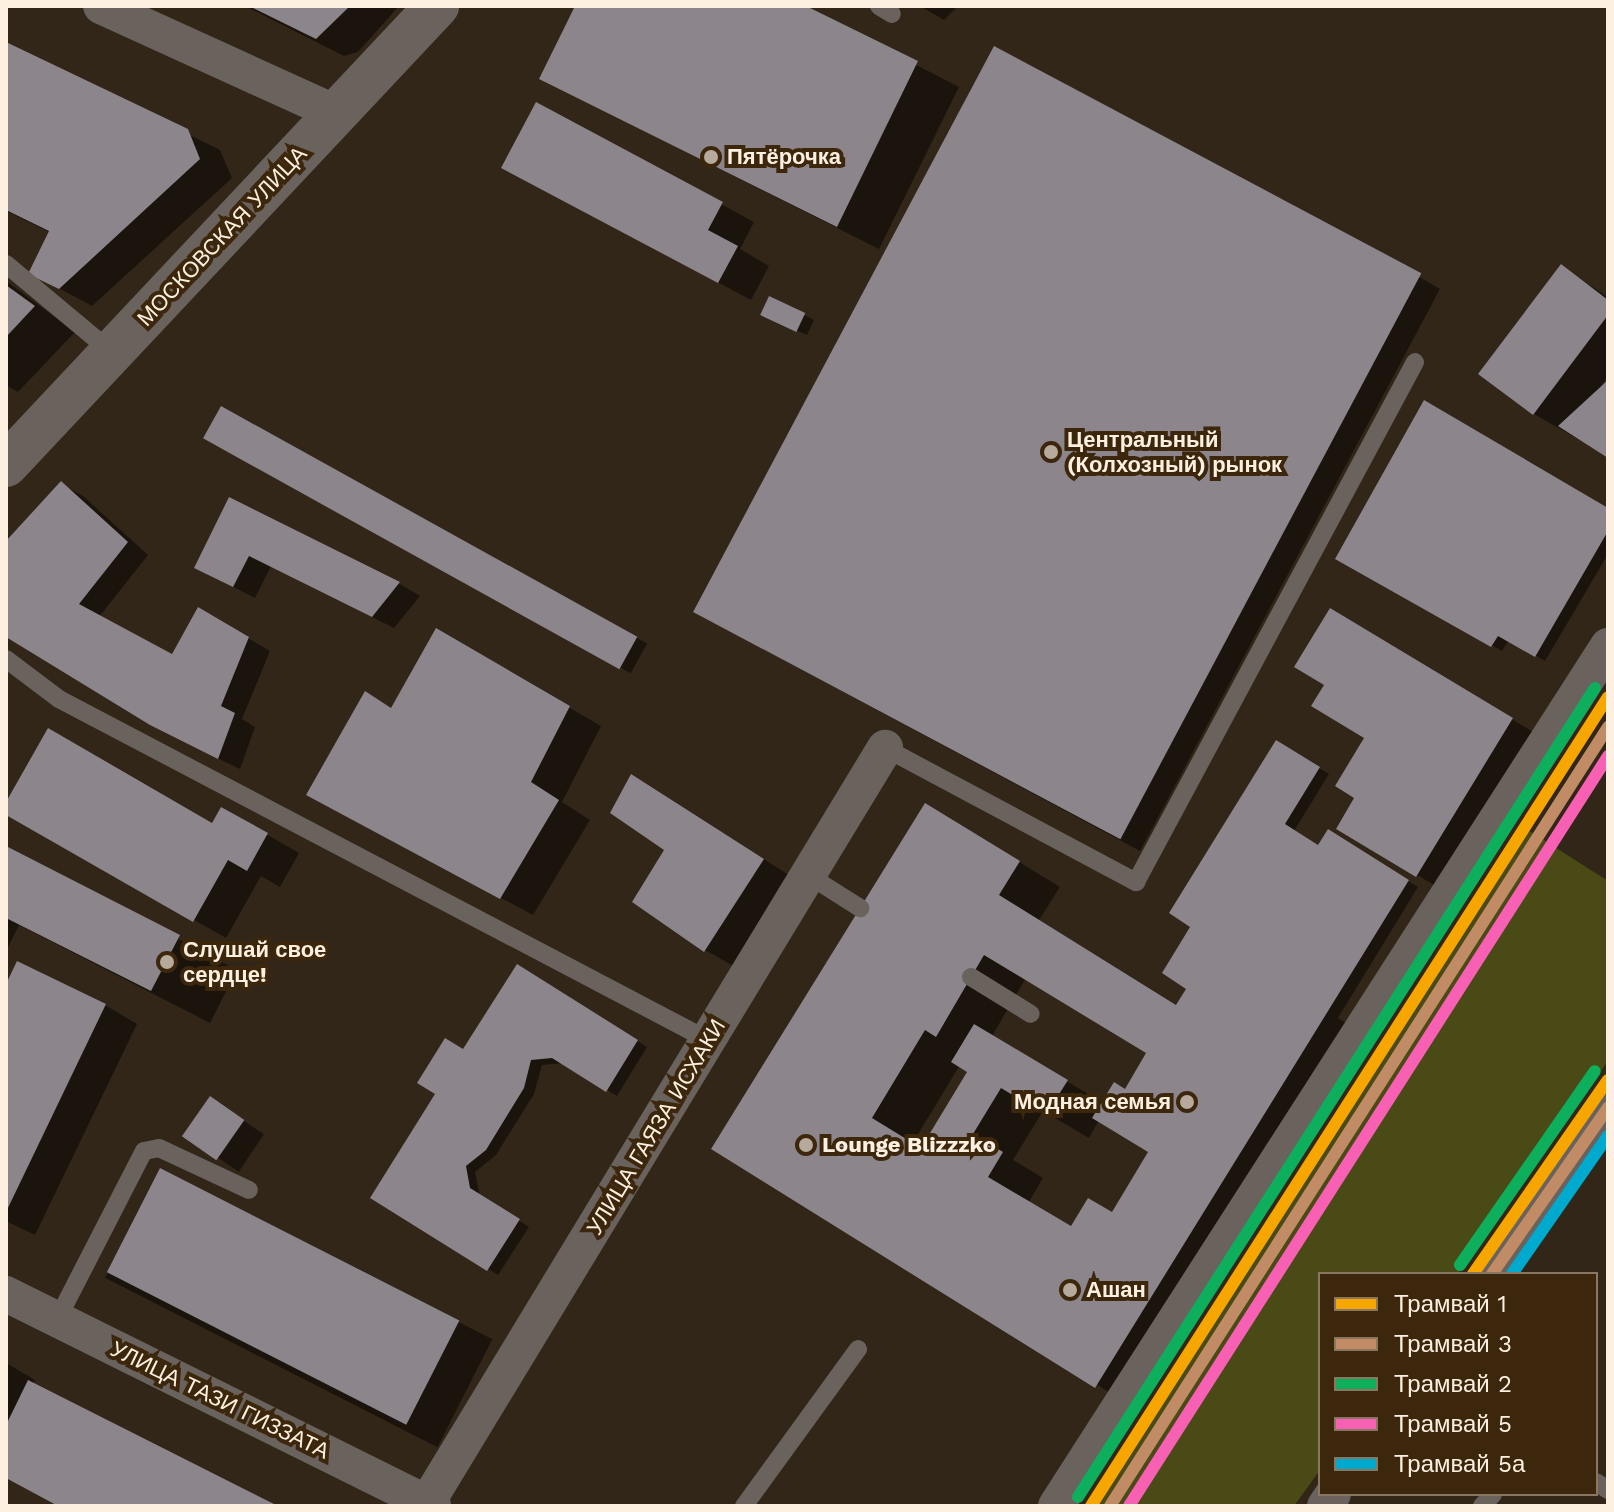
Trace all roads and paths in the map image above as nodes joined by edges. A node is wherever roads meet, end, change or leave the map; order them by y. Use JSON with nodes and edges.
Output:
{"nodes":[{"id":1,"x":101,"y":6,"type":"edge"},
{"id":2,"x":437,"y":6,"type":"edge"},
{"id":3,"x":336,"y":113,"type":"junction"},
{"id":4,"x":6,"y":264,"type":"edge"},
{"id":5,"x":113,"y":353,"type":"junction"},
{"id":6,"x":1415,"y":362,"type":"dead end"},
{"id":7,"x":6,"y":465,"type":"edge"},
{"id":8,"x":1608,"y":646,"type":"edge"},
{"id":9,"x":6,"y":659,"type":"edge"},
{"id":10,"x":885,"y":748,"type":"joint"},
{"id":11,"x":808,"y":875,"type":"junction"},
{"id":12,"x":860,"y":908,"type":"dead end"},
{"id":13,"x":971,"y":977,"type":"dead end"},
{"id":14,"x":1031,"y":1014,"type":"dead end"},
{"id":15,"x":708,"y":1040,"type":"junction"},
{"id":16,"x":1608,"y":1108,"type":"edge"},
{"id":17,"x":249,"y":1190,"type":"dead end"},
{"id":18,"x":1491,"y":1272,"type":"edge"},
{"id":19,"x":6,"y":1294,"type":"edge"},
{"id":20,"x":57,"y":1320,"type":"junction"},
{"id":21,"x":858,"y":1349,"type":"dead end"},
{"id":22,"x":429,"y":1505,"type":"edge"},
{"id":23,"x":744,"y":1506,"type":"edge"},
{"id":24,"x":1056,"y":1506,"type":"edge"}],
"edges":[{"from":1,"to":3,"type":"street"},
{"from":2,"to":3,"type":"street","name":"МОСКОВСКАЯ УЛИЦА"},
{"from":3,"to":5,"type":"street","name":"МОСКОВСКАЯ УЛИЦА"},
{"from":4,"to":5,"type":"lane"},
{"from":5,"to":7,"type":"street","name":"МОСКОВСКАЯ УЛИЦА"},
{"from":6,"to":10,"type":"lane"},
{"from":8,"to":24,"type":"street"},
{"from":9,"to":15,"type":"lane"},
{"from":10,"to":11,"type":"street","name":"УЛИЦА ГАЯЗА ИСХАКИ"},
{"from":11,"to":12,"type":"lane"},
{"from":11,"to":15,"type":"street","name":"УЛИЦА ГАЯЗА ИСХАКИ"},
{"from":13,"to":14,"type":"lane"},
{"from":15,"to":22,"type":"street","name":"УЛИЦА ГАЯЗА ИСХАКИ"},
{"from":16,"to":18,"type":"street"},
{"from":17,"to":20,"type":"lane"},
{"from":19,"to":20,"type":"street","name":"УЛИЦА ТАЗИ ГИЗЗАТА"},
{"from":20,"to":22,"type":"street","name":"УЛИЦА ТАЗИ ГИЗЗАТА"},
{"from":21,"to":23,"type":"lane"}]}
